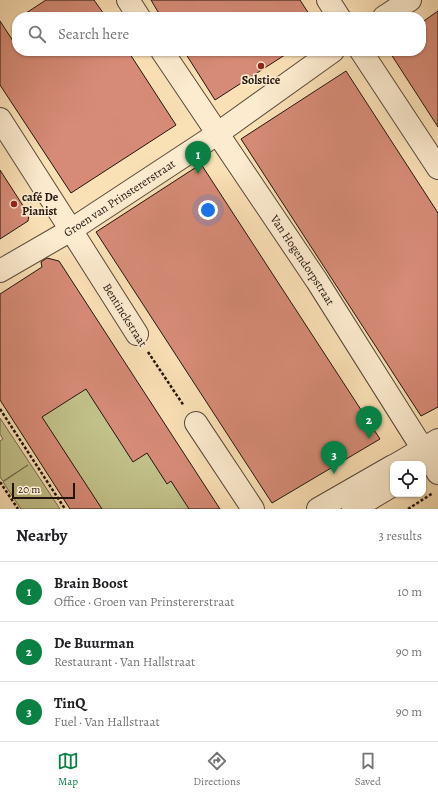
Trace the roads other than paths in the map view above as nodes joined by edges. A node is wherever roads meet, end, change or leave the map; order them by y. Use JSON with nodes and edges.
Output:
{"nodes":[{"id":1,"x":128,"y":0,"type":"edge"},
{"id":2,"x":328,"y":0,"type":"edge"},
{"id":3,"x":410,"y":0,"type":"edge"},
{"id":4,"x":136,"y":12,"type":"edge"},
{"id":5,"x":336,"y":12,"type":"edge"},
{"id":6,"x":392,"y":12,"type":"edge"},
{"id":7,"x":165,"y":56,"type":"edge"},
{"id":8,"x":326,"y":56,"type":"edge"},
{"id":9,"x":364,"y":56,"type":"edge"},
{"id":10,"x":0,"y":119,"type":"edge"},
{"id":11,"x":217,"y":134,"type":"junction"},
{"id":12,"x":438,"y":168,"type":"edge"},
{"id":13,"x":71,"y":230,"type":"junction"},
{"id":14,"x":0,"y":271,"type":"edge"},
{"id":15,"x":137,"y":334,"type":"road end"},
{"id":16,"x":196,"y":423,"type":"road end"},
{"id":17,"x":432,"y":458,"type":"edge"},
{"id":18,"x":414,"y":461,"type":"edge"},
{"id":19,"x":390,"y":468,"type":"edge"},
{"id":20,"x":390,"y":487,"type":"edge"},
{"id":21,"x":253,"y":509,"type":"edge"},
{"id":22,"x":318,"y":509,"type":"edge"},
{"id":23,"x":353,"y":509,"type":"edge"}],
"edges":[{"from":1,"to":4,"type":"street"},
{"from":2,"to":5,"type":"street"},
{"from":3,"to":6,"type":"street"},
{"from":7,"to":11,"type":"street","name":"Van Hogendorpstraat"},
{"from":8,"to":11,"type":"street","name":"Groen van Prinstererstraat"},
{"from":9,"to":12,"type":"street"},
{"from":10,"to":13,"type":"street","name":"Bentinckstraat"},
{"from":11,"to":13,"type":"street","name":"Groen van Prinstererstraat"},
{"from":11,"to":17,"type":"street","name":"Van Hogendorpstraat"},
{"from":13,"to":14,"type":"street","name":"Groen van Prinstererstraat"},
{"from":13,"to":15,"type":"street","name":"Bentinckstraat"},
{"from":16,"to":21,"type":"street"},
{"from":17,"to":18,"type":"street"},
{"from":19,"to":22,"type":"street"},
{"from":20,"to":23,"type":"street"}]}
